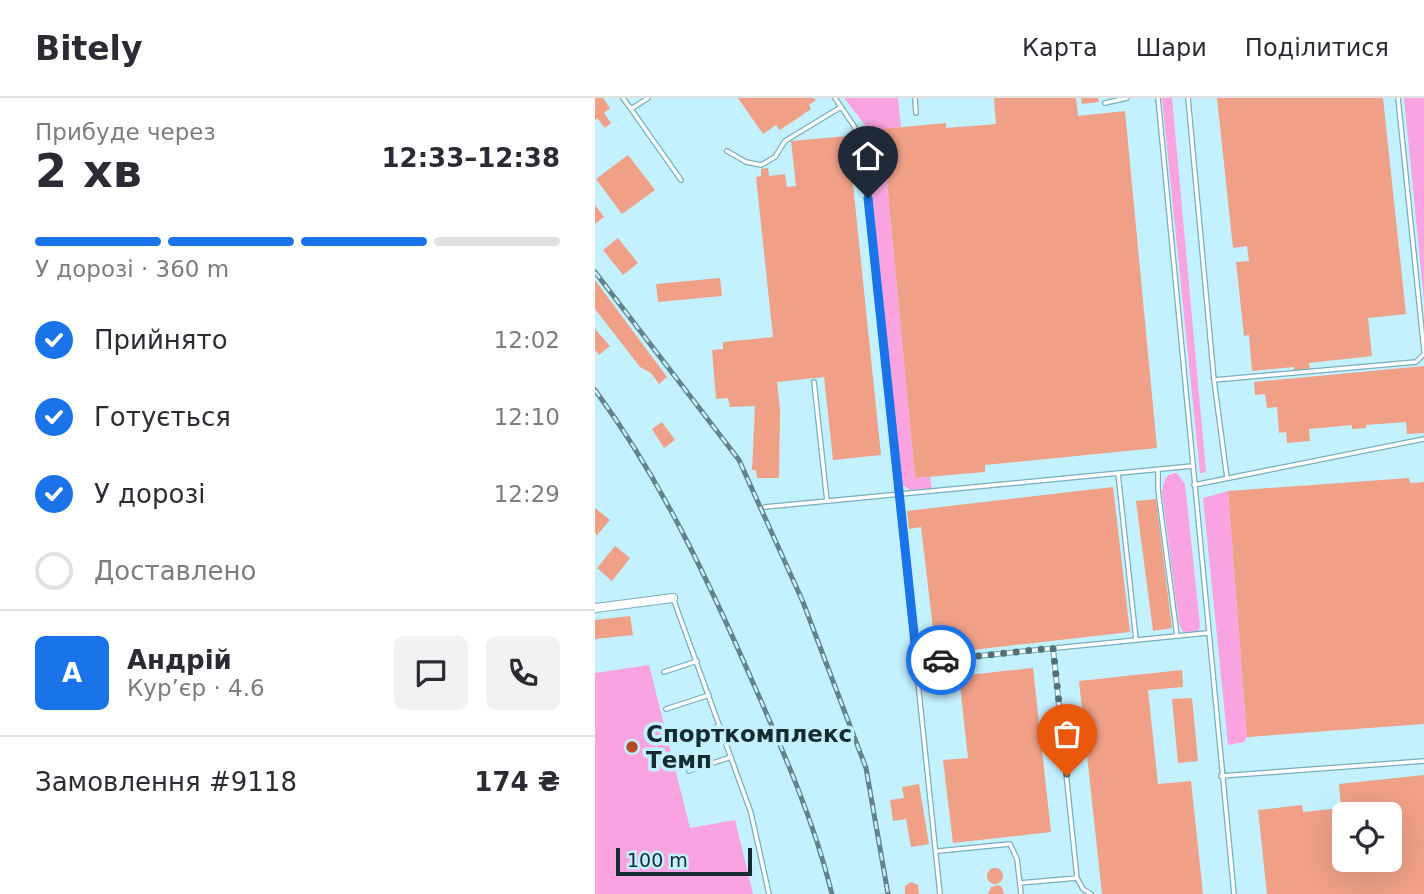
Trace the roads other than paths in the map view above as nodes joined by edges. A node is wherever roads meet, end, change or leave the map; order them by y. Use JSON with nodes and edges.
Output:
{"nodes":[{"id":1,"x":623,"y":98,"type":"edge"},
{"id":2,"x":648,"y":98,"type":"edge"},
{"id":3,"x":835,"y":98,"type":"edge"},
{"id":4,"x":915,"y":98,"type":"edge"},
{"id":5,"x":1127,"y":98,"type":"edge"},
{"id":6,"x":1158,"y":98,"type":"edge"},
{"id":7,"x":1188,"y":98,"type":"edge"},
{"id":8,"x":1398,"y":98,"type":"edge"},
{"id":9,"x":1105,"y":103,"type":"dead end"},
{"id":10,"x":841,"y":107,"type":"junction"},
{"id":11,"x":631,"y":109,"type":"junction"},
{"id":12,"x":916,"y":113,"type":"dead end"},
{"id":13,"x":727,"y":151,"type":"dead end"},
{"id":14,"x":681,"y":180,"type":"dead end"},
{"id":15,"x":1424,"y":352,"type":"edge"},
{"id":16,"x":1215,"y":380,"type":"junction"},
{"id":17,"x":814,"y":382,"type":"dead end"},
{"id":18,"x":1424,"y":439,"type":"edge"},
{"id":19,"x":1192,"y":466,"type":"junction"},
{"id":20,"x":1158,"y":469,"type":"junction"},
{"id":21,"x":1118,"y":473,"type":"junction"},
{"id":22,"x":1227,"y":478,"type":"junction"},
{"id":23,"x":1194,"y":485,"type":"junction"},
{"id":24,"x":898,"y":494,"type":"junction"},
{"id":25,"x":827,"y":501,"type":"junction"},
{"id":26,"x":765,"y":507,"type":"dead end"},
{"id":27,"x":673,"y":598,"type":"joint"},
{"id":28,"x":595,"y":608,"type":"edge"},
{"id":29,"x":1207,"y":633,"type":"junction"},
{"id":30,"x":1177,"y":636,"type":"junction"},
{"id":31,"x":1136,"y":640,"type":"junction"},
{"id":32,"x":1053,"y":648,"type":"junction"},
{"id":33,"x":697,"y":661,"type":"junction"},
{"id":34,"x":917,"y":662,"type":"junction"},
{"id":35,"x":664,"y":671,"type":"dead end"},
{"id":36,"x":709,"y":695,"type":"junction"},
{"id":37,"x":666,"y":709,"type":"dead end"},
{"id":38,"x":720,"y":726,"type":"junction"},
{"id":39,"x":681,"y":739,"type":"dead end"},
{"id":40,"x":731,"y":757,"type":"junction"},
{"id":41,"x":1424,"y":761,"type":"edge"},
{"id":42,"x":689,"y":771,"type":"dead end"},
{"id":43,"x":1221,"y":776,"type":"junction"},
{"id":44,"x":937,"y":851,"type":"junction"},
{"id":45,"x":1077,"y":878,"type":"junction"},
{"id":46,"x":1020,"y":883,"type":"junction"},
{"id":47,"x":769,"y":894,"type":"edge"},
{"id":48,"x":940,"y":894,"type":"edge"},
{"id":49,"x":1020,"y":894,"type":"edge"},
{"id":50,"x":1091,"y":894,"type":"edge"},
{"id":51,"x":1234,"y":894,"type":"edge"}],
"edges":[{"from":1,"to":11,"type":"lane"},
{"from":2,"to":11,"type":"lane"},
{"from":3,"to":10,"type":"lane"},
{"from":4,"to":12,"type":"lane"},
{"from":5,"to":9,"type":"lane"},
{"from":6,"to":19,"type":"lane"},
{"from":7,"to":16,"type":"lane"},
{"from":8,"to":15,"type":"lane"},
{"from":10,"to":13,"type":"lane"},
{"from":10,"to":24,"type":"lane"},
{"from":11,"to":14,"type":"lane"},
{"from":15,"to":16,"type":"lane"},
{"from":16,"to":22,"type":"lane"},
{"from":17,"to":25,"type":"lane"},
{"from":18,"to":22,"type":"lane"},
{"from":19,"to":20,"type":"lane"},
{"from":19,"to":23,"type":"lane"},
{"from":20,"to":21,"type":"lane"},
{"from":20,"to":30,"type":"lane"},
{"from":21,"to":24,"type":"lane"},
{"from":21,"to":31,"type":"lane"},
{"from":22,"to":23,"type":"lane"},
{"from":23,"to":29,"type":"lane"},
{"from":24,"to":25,"type":"lane"},
{"from":24,"to":34,"type":"lane"},
{"from":25,"to":26,"type":"lane"},
{"from":27,"to":28,"type":"street"},
{"from":27,"to":33,"type":"lane"},
{"from":29,"to":30,"type":"lane"},
{"from":29,"to":43,"type":"lane"},
{"from":30,"to":31,"type":"lane"},
{"from":31,"to":32,"type":"lane"},
{"from":32,"to":34,"type":"lane"},
{"from":32,"to":45,"type":"lane"},
{"from":33,"to":35,"type":"lane"},
{"from":33,"to":36,"type":"lane"},
{"from":34,"to":44,"type":"lane"},
{"from":36,"to":37,"type":"lane"},
{"from":36,"to":38,"type":"lane"},
{"from":38,"to":39,"type":"lane"},
{"from":38,"to":40,"type":"lane"},
{"from":40,"to":42,"type":"lane"},
{"from":40,"to":47,"type":"lane"},
{"from":41,"to":43,"type":"lane"},
{"from":43,"to":51,"type":"lane"},
{"from":44,"to":46,"type":"lane"},
{"from":44,"to":48,"type":"lane"},
{"from":45,"to":46,"type":"lane"},
{"from":45,"to":50,"type":"lane"},
{"from":46,"to":49,"type":"lane"}]}
